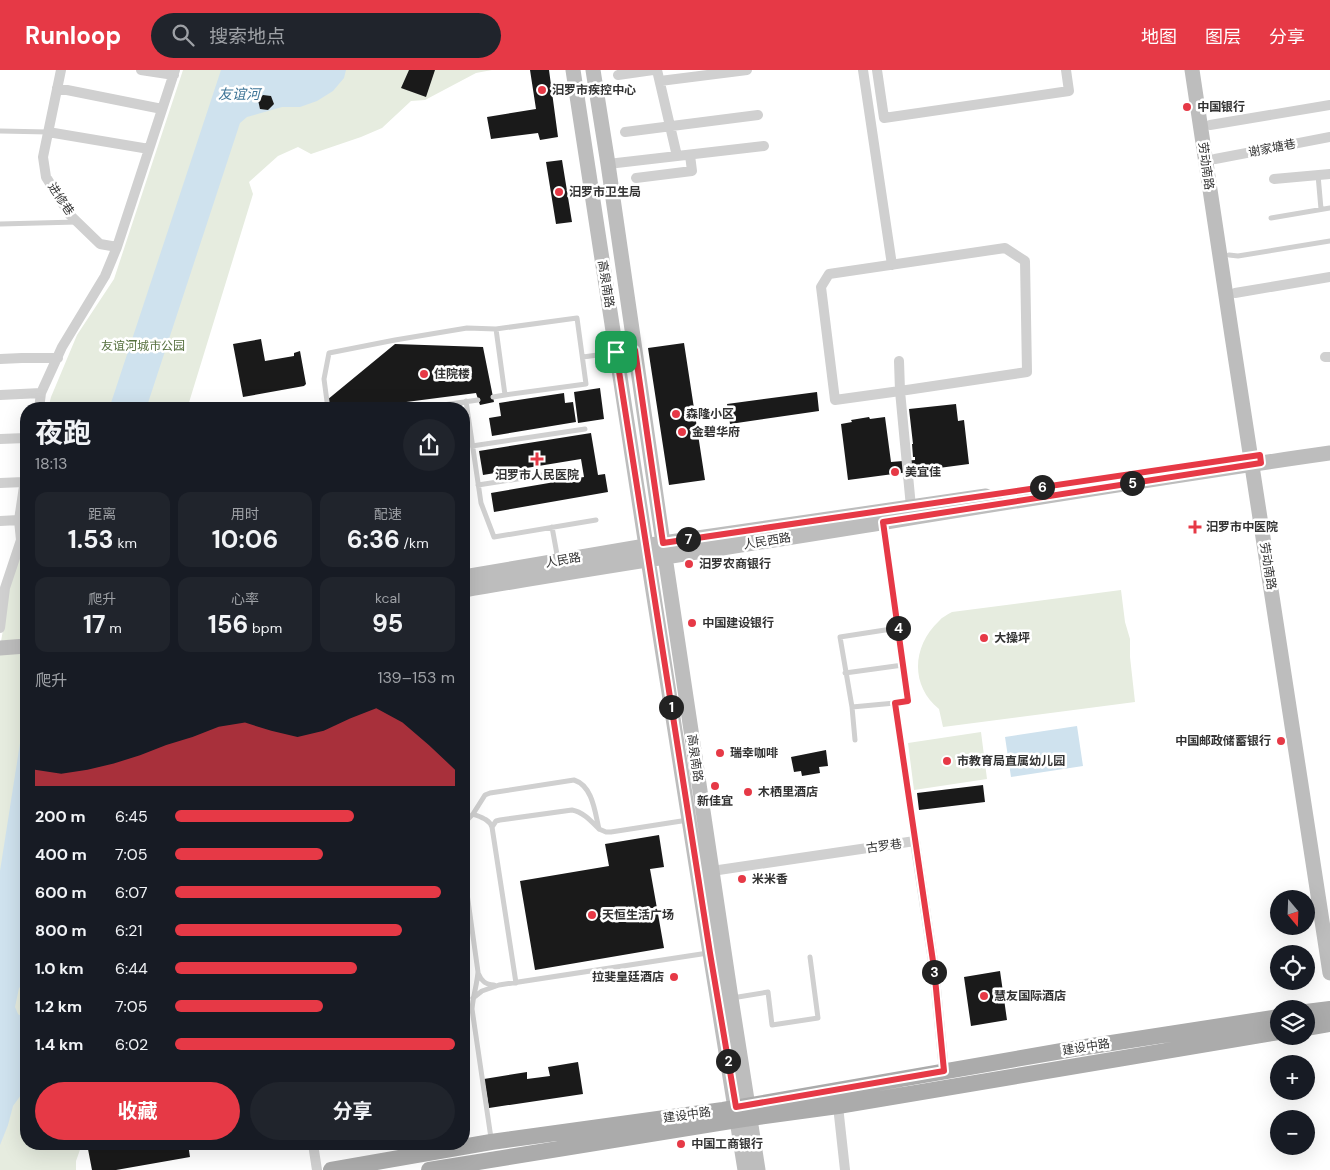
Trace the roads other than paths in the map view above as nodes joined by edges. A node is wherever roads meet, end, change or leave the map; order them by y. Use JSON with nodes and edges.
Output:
{"nodes":[{"id":1,"x":61,"y":70,"type":"edge"},
{"id":2,"x":141,"y":70,"type":"edge"},
{"id":3,"x":573,"y":70,"type":"edge"},
{"id":4,"x":593,"y":70,"type":"edge"},
{"id":5,"x":653,"y":70,"type":"edge"},
{"id":6,"x":657,"y":70,"type":"edge"},
{"id":7,"x":747,"y":70,"type":"edge"},
{"id":8,"x":863,"y":70,"type":"edge"},
{"id":9,"x":877,"y":70,"type":"edge"},
{"id":10,"x":1066,"y":70,"type":"edge"},
{"id":11,"x":1192,"y":70,"type":"edge"},
{"id":12,"x":1202,"y":70,"type":"edge"},
{"id":13,"x":174,"y":72,"type":"edge"},
{"id":14,"x":618,"y":75,"type":"dead end"},
{"id":15,"x":660,"y":80,"type":"junction"},
{"id":16,"x":57,"y":88,"type":"junction"},
{"id":17,"x":1330,"y":105,"type":"edge"},
{"id":18,"x":162,"y":109,"type":"junction"},
{"id":19,"x":758,"y":114,"type":"dead end"},
{"id":20,"x":670,"y":126,"type":"junction"},
{"id":21,"x":1210,"y":126,"type":"junction"},
{"id":22,"x":0,"y":131,"type":"edge"},
{"id":23,"x":48,"y":132,"type":"junction"},
{"id":24,"x":625,"y":132,"type":"dead end"},
{"id":25,"x":1330,"y":137,"type":"edge"},
{"id":26,"x":764,"y":146,"type":"dead end"},
{"id":27,"x":149,"y":149,"type":"junction"},
{"id":28,"x":690,"y":155,"type":"junction"},
{"id":29,"x":677,"y":156,"type":"junction"},
{"id":30,"x":1215,"y":159,"type":"junction"},
{"id":31,"x":608,"y":164,"type":"junction"},
{"id":32,"x":1330,"y":174,"type":"edge"},
{"id":33,"x":1318,"y":175,"type":"junction"},
{"id":34,"x":636,"y":178,"type":"dead end"},
{"id":35,"x":1274,"y":179,"type":"dead end"},
{"id":36,"x":1330,"y":208,"type":"edge"},
{"id":37,"x":1321,"y":209,"type":"junction"},
{"id":38,"x":1271,"y":218,"type":"dead end"},
{"id":39,"x":77,"y":222,"type":"junction"},
{"id":40,"x":0,"y":224,"type":"edge"},
{"id":41,"x":1330,"y":241,"type":"edge"},
{"id":42,"x":116,"y":246,"type":"junction"},
{"id":43,"x":1229,"y":255,"type":"junction"},
{"id":44,"x":892,"y":265,"type":"junction"},
{"id":45,"x":1330,"y":277,"type":"edge"},
{"id":46,"x":1235,"y":292,"type":"junction"},
{"id":47,"x":496,"y":329,"type":"junction"},
{"id":48,"x":635,"y":350,"type":"junction"},
{"id":49,"x":616,"y":352,"type":"junction"},
{"id":50,"x":582,"y":357,"type":"junction"},
{"id":51,"x":58,"y":358,"type":"junction"},
{"id":52,"x":0,"y":359,"type":"edge"},
{"id":53,"x":899,"y":361,"type":"dead end"},
{"id":54,"x":900,"y":392,"type":"junction"},
{"id":55,"x":41,"y":394,"type":"junction"},
{"id":56,"x":0,"y":395,"type":"edge"},
{"id":57,"x":505,"y":395,"type":"junction"},
{"id":58,"x":493,"y":397,"type":"dead end"},
{"id":59,"x":478,"y":400,"type":"dead end"},
{"id":60,"x":466,"y":401,"type":"joint"},
{"id":61,"x":40,"y":402,"type":"edge"},
{"id":62,"x":327,"y":402,"type":"edge"},
{"id":63,"x":460,"y":402,"type":"edge"},
{"id":64,"x":585,"y":429,"type":"dead end"},
{"id":65,"x":470,"y":431,"type":"edge"},
{"id":66,"x":20,"y":438,"type":"edge"},
{"id":67,"x":0,"y":439,"type":"edge"},
{"id":68,"x":1330,"y":445,"type":"edge"},
{"id":69,"x":472,"y":446,"type":"junction"},
{"id":70,"x":1330,"y":454,"type":"edge"},
{"id":71,"x":1256,"y":460,"type":"junction"},
{"id":72,"x":575,"y":470,"type":"dead end"},
{"id":73,"x":20,"y":479,"type":"edge"},
{"id":74,"x":0,"y":483,"type":"edge"},
{"id":75,"x":478,"y":485,"type":"junction"},
{"id":76,"x":911,"y":507,"type":"junction"},
{"id":77,"x":20,"y":513,"type":"edge"},
{"id":78,"x":882,"y":517,"type":"junction"},
{"id":79,"x":19,"y":520,"type":"junction"},
{"id":80,"x":596,"y":520,"type":"dead end"},
{"id":81,"x":0,"y":521,"type":"edge"},
{"id":82,"x":552,"y":527,"type":"junction"},
{"id":83,"x":20,"y":530,"type":"edge"},
{"id":84,"x":20,"y":543,"type":"edge"},
{"id":85,"x":664,"y":550,"type":"junction"},
{"id":86,"x":647,"y":552,"type":"junction"},
{"id":87,"x":558,"y":561,"type":"junction"},
{"id":88,"x":470,"y":576,"type":"edge"},
{"id":89,"x":470,"y":589,"type":"edge"},
{"id":90,"x":898,"y":628,"type":"junction"},
{"id":91,"x":11,"y":640,"type":"edge"},
{"id":92,"x":903,"y":665,"type":"junction"},
{"id":93,"x":845,"y":673,"type":"junction"},
{"id":94,"x":895,"y":703,"type":"junction"},
{"id":95,"x":852,"y":707,"type":"junction"},
{"id":96,"x":855,"y":740,"type":"dead end"},
{"id":97,"x":474,"y":812,"type":"junction"},
{"id":98,"x":470,"y":816,"type":"edge"},
{"id":99,"x":486,"y":820,"type":"junction"},
{"id":100,"x":500,"y":820,"type":"junction"},
{"id":101,"x":689,"y":820,"type":"junction"},
{"id":102,"x":492,"y":827,"type":"junction"},
{"id":103,"x":600,"y":829,"type":"junction"},
{"id":104,"x":915,"y":841,"type":"junction"},
{"id":105,"x":712,"y":871,"type":"junction"},
{"id":106,"x":1330,"y":910,"type":"edge"},
{"id":107,"x":470,"y":915,"type":"edge"},
{"id":108,"x":710,"y":953,"type":"junction"},
{"id":109,"x":810,"y":958,"type":"dead end"},
{"id":110,"x":478,"y":972,"type":"junction"},
{"id":111,"x":1330,"y":973,"type":"edge"},
{"id":112,"x":516,"y":983,"type":"junction"},
{"id":113,"x":499,"y":985,"type":"junction"},
{"id":114,"x":472,"y":998,"type":"junction"},
{"id":115,"x":731,"y":998,"type":"junction"},
{"id":116,"x":1330,"y":1009,"type":"edge"},
{"id":117,"x":1315,"y":1011,"type":"edge"},
{"id":118,"x":1270,"y":1018,"type":"edge"},
{"id":119,"x":1330,"y":1024,"type":"edge"},
{"id":120,"x":1315,"y":1026,"type":"edge"},
{"id":121,"x":1270,"y":1034,"type":"edge"},
{"id":122,"x":944,"y":1071,"type":"junction"},
{"id":123,"x":838,"y":1106,"type":"junction"},
{"id":124,"x":743,"y":1113,"type":"junction"},
{"id":125,"x":491,"y":1142,"type":"junction"},
{"id":126,"x":470,"y":1146,"type":"edge"},
{"id":127,"x":314,"y":1150,"type":"edge"},
{"id":128,"x":445,"y":1150,"type":"edge"},
{"id":129,"x":317,"y":1170,"type":"edge"},
{"id":130,"x":331,"y":1170,"type":"edge"},
{"id":131,"x":429,"y":1170,"type":"edge"},
{"id":132,"x":745,"y":1170,"type":"edge"},
{"id":133,"x":758,"y":1170,"type":"edge"},
{"id":134,"x":845,"y":1170,"type":"edge"}],
"edges":[{"from":1,"to":16,"type":"street","name":"进修巷"},
{"from":2,"to":13,"type":"street"},
{"from":3,"to":49,"type":"street","name":"高泉南路"},
{"from":4,"to":31,"type":"street","name":"高泉南路"},
{"from":5,"to":14,"type":"street"},
{"from":6,"to":15,"type":"street"},
{"from":7,"to":15,"type":"street"},
{"from":8,"to":44,"type":"street"},
{"from":9,"to":10,"type":"street"},
{"from":11,"to":71,"type":"street","name":"劳动南路"},
{"from":12,"to":21,"type":"street","name":"劳动南路"},
{"from":13,"to":18,"type":"street"},
{"from":15,"to":20,"type":"street"},
{"from":16,"to":18,"type":"street"},
{"from":16,"to":23,"type":"street","name":"进修巷"},
{"from":17,"to":21,"type":"street"},
{"from":18,"to":27,"type":"street"},
{"from":19,"to":20,"type":"street"},
{"from":20,"to":24,"type":"street"},
{"from":20,"to":29,"type":"street"},
{"from":21,"to":30,"type":"street","name":"劳动南路"},
{"from":22,"to":23,"type":"lane"},
{"from":23,"to":27,"type":"street"},
{"from":23,"to":39,"type":"street","name":"进修巷"},
{"from":25,"to":30,"type":"street","name":"谢家塘巷"},
{"from":26,"to":28,"type":"street"},
{"from":27,"to":42,"type":"street"},
{"from":28,"to":29,"type":"street"},
{"from":28,"to":34,"type":"street"},
{"from":29,"to":31,"type":"street"},
{"from":30,"to":43,"type":"street","name":"劳动南路"},
{"from":31,"to":48,"type":"street","name":"高泉南路"},
{"from":32,"to":33,"type":"street"},
{"from":33,"to":35,"type":"street"},
{"from":33,"to":37,"type":"lane"},
{"from":36,"to":37,"type":"lane"},
{"from":37,"to":38,"type":"lane"},
{"from":39,"to":40,"type":"lane"},
{"from":39,"to":42,"type":"street","name":"进修巷"},
{"from":41,"to":43,"type":"lane"},
{"from":42,"to":51,"type":"street"},
{"from":43,"to":46,"type":"street","name":"劳动南路"},
{"from":44,"to":54,"type":"street"},
{"from":44,"to":54,"type":"street"},
{"from":45,"to":46,"type":"street"},
{"from":46,"to":71,"type":"street","name":"劳动南路"},
{"from":47,"to":50,"type":"lane"},
{"from":47,"to":57,"type":"lane"},
{"from":47,"to":62,"type":"lane"},
{"from":48,"to":49,"type":"lane"},
{"from":48,"to":85,"type":"street","name":"高泉南路"},
{"from":49,"to":50,"type":"lane"},
{"from":49,"to":86,"type":"street","name":"高泉南路"},
{"from":50,"to":57,"type":"lane"},
{"from":51,"to":52,"type":"street"},
{"from":51,"to":55,"type":"street"},
{"from":53,"to":54,"type":"street"},
{"from":54,"to":76,"type":"street"},
{"from":55,"to":56,"type":"street"},
{"from":55,"to":61,"type":"street"},
{"from":57,"to":58,"type":"lane"},
{"from":59,"to":60,"type":"lane"},
{"from":60,"to":63,"type":"lane"},
{"from":64,"to":69,"type":"lane"},
{"from":65,"to":69,"type":"lane"},
{"from":66,"to":67,"type":"street"},
{"from":68,"to":71,"type":"street","name":"人民西路"},
{"from":69,"to":75,"type":"lane"},
{"from":70,"to":71,"type":"street","name":"人民西路"},
{"from":71,"to":76,"type":"street","name":"人民西路"},
{"from":71,"to":78,"type":"street","name":"人民西路"},
{"from":71,"to":106,"type":"street","name":"劳动南路"},
{"from":71,"to":111,"type":"street","name":"劳动南路"},
{"from":72,"to":75,"type":"lane"},
{"from":73,"to":74,"type":"street"},
{"from":75,"to":82,"type":"lane"},
{"from":76,"to":78,"type":"street","name":"人民西路"},
{"from":77,"to":79,"type":"street"},
{"from":78,"to":85,"type":"street","name":"人民西路"},
{"from":78,"to":90,"type":"lane"},
{"from":79,"to":81,"type":"street"},
{"from":79,"to":83,"type":"street"},
{"from":80,"to":82,"type":"lane"},
{"from":82,"to":87,"type":"lane"},
{"from":84,"to":91,"type":"street"},
{"from":85,"to":86,"type":"street","name":"人民路"},
{"from":85,"to":105,"type":"street","name":"高泉南路"},
{"from":86,"to":87,"type":"street","name":"人民路"},
{"from":86,"to":89,"type":"street","name":"人民路"},
{"from":86,"to":101,"type":"street","name":"高泉南路"},
{"from":87,"to":88,"type":"street","name":"人民路"},
{"from":90,"to":92,"type":"lane"},
{"from":90,"to":93,"type":"lane"},
{"from":92,"to":93,"type":"lane"},
{"from":92,"to":94,"type":"lane"},
{"from":93,"to":95,"type":"lane"},
{"from":94,"to":95,"type":"lane"},
{"from":94,"to":104,"type":"lane"},
{"from":95,"to":96,"type":"lane"},
{"from":97,"to":98,"type":"lane"},
{"from":97,"to":99,"type":"lane"},
{"from":97,"to":103,"type":"lane"},
{"from":99,"to":100,"type":"lane"},
{"from":99,"to":102,"type":"lane"},
{"from":100,"to":102,"type":"lane"},
{"from":100,"to":103,"type":"lane"},
{"from":101,"to":103,"type":"lane"},
{"from":101,"to":108,"type":"street","name":"高泉南路"},
{"from":102,"to":112,"type":"lane"},
{"from":104,"to":105,"type":"street","name":"古罗巷"},
{"from":104,"to":122,"type":"street","name":"古罗巷"},
{"from":105,"to":115,"type":"street","name":"高泉南路"},
{"from":107,"to":110,"type":"lane"},
{"from":108,"to":112,"type":"lane"},
{"from":108,"to":124,"type":"street","name":"高泉南路"},
{"from":109,"to":115,"type":"lane"},
{"from":110,"to":113,"type":"lane"},
{"from":110,"to":114,"type":"lane"},
{"from":112,"to":113,"type":"lane"},
{"from":113,"to":114,"type":"lane"},
{"from":114,"to":125,"type":"lane"},
{"from":115,"to":124,"type":"street","name":"高泉南路"},
{"from":116,"to":117,"type":"main road"},
{"from":118,"to":122,"type":"main road","name":"建设中路"},
{"from":119,"to":120,"type":"main road"},
{"from":121,"to":123,"type":"main road","name":"建设中路"},
{"from":122,"to":124,"type":"main road","name":"建设中路"},
{"from":123,"to":124,"type":"main road","name":"建设中路"},
{"from":123,"to":134,"type":"street"},
{"from":124,"to":125,"type":"main road","name":"建设中路"},
{"from":124,"to":131,"type":"main road","name":"建设中路"},
{"from":124,"to":132,"type":"street"},
{"from":124,"to":133,"type":"street"},
{"from":125,"to":126,"type":"main road","name":"建设中路"},
{"from":127,"to":129,"type":"street"},
{"from":128,"to":130,"type":"main road","name":"建设中路"}]}
